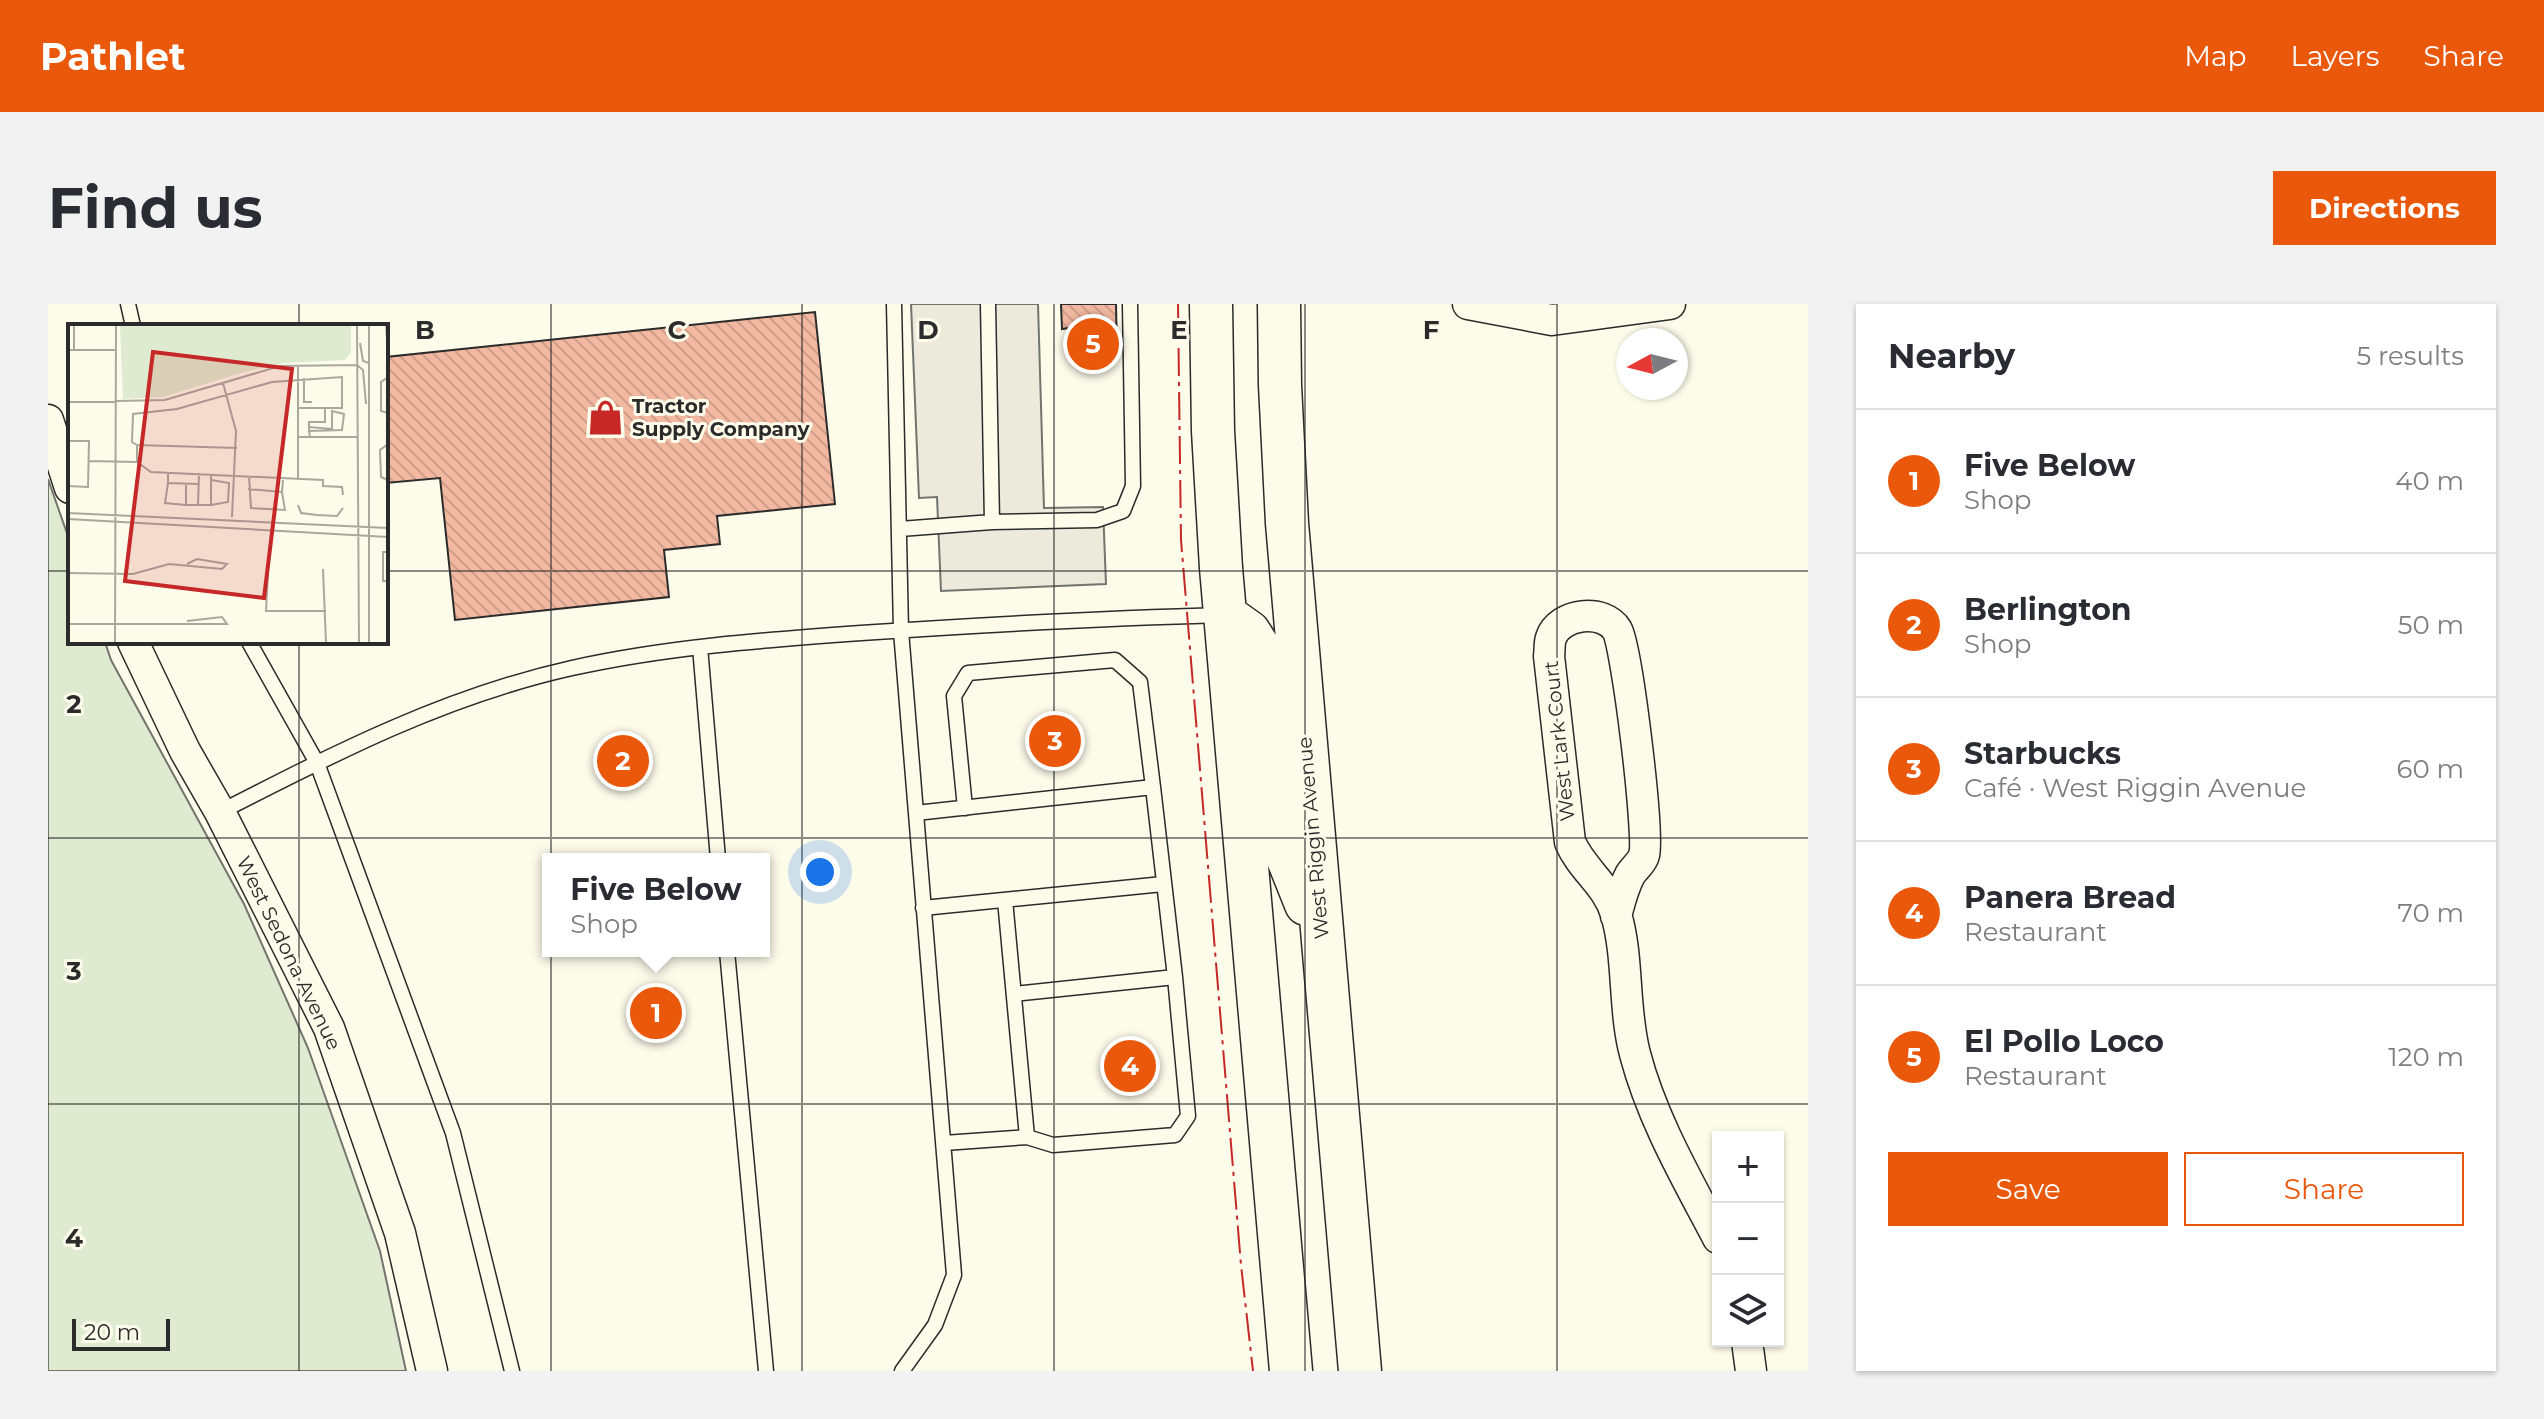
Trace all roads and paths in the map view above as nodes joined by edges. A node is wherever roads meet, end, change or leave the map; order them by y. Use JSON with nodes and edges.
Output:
{"nodes":[{"id":1,"x":128,"y":304,"type":"edge"},
{"id":2,"x":894,"y":304,"type":"edge"},
{"id":3,"x":988,"y":304,"type":"edge"},
{"id":4,"x":1130,"y":304,"type":"edge"},
{"id":5,"x":1211,"y":304,"type":"edge"},
{"id":6,"x":1279,"y":304,"type":"edge"},
{"id":7,"x":1468,"y":304,"type":"edge"},
{"id":8,"x":1670,"y":304,"type":"edge"},
{"id":9,"x":133,"y":324,"type":"edge"},
{"id":10,"x":48,"y":420,"type":"edge"},
{"id":11,"x":68,"y":482,"type":"edge"},
{"id":12,"x":992,"y":522,"type":"junction"},
{"id":13,"x":900,"y":529,"type":"junction"},
{"id":14,"x":1225,"y":615,"type":"junction"},
{"id":15,"x":901,"y":631,"type":"junction"},
{"id":16,"x":134,"y":644,"type":"edge"},
{"id":17,"x":250,"y":644,"type":"edge"},
{"id":18,"x":700,"y":647,"type":"junction"},
{"id":19,"x":317,"y":763,"type":"junction"},
{"id":20,"x":1153,"y":787,"type":"junction"},
{"id":21,"x":965,"y":808,"type":"junction"},
{"id":22,"x":220,"y":812,"type":"junction"},
{"id":23,"x":916,"y":813,"type":"junction"},
{"id":24,"x":717,"y":853,"type":"edge"},
{"id":25,"x":1163,"y":884,"type":"junction"},
{"id":26,"x":1005,"y":900,"type":"junction"},
{"id":27,"x":923,"y":908,"type":"junction"},
{"id":28,"x":1616,"y":916,"type":"junction"},
{"id":29,"x":1321,"y":941,"type":"junction"},
{"id":30,"x":728,"y":957,"type":"edge"},
{"id":31,"x":1175,"y":977,"type":"junction"},
{"id":32,"x":1014,"y":994,"type":"junction"},
{"id":33,"x":1027,"y":1137,"type":"junction"},
{"id":34,"x":944,"y":1143,"type":"junction"},
{"id":35,"x":1712,"y":1226,"type":"edge"},
{"id":36,"x":1748,"y":1347,"type":"edge"},
{"id":37,"x":432,"y":1371,"type":"edge"},
{"id":38,"x":512,"y":1371,"type":"edge"},
{"id":39,"x":766,"y":1371,"type":"edge"},
{"id":40,"x":902,"y":1371,"type":"edge"},
{"id":41,"x":1291,"y":1371,"type":"edge"},
{"id":42,"x":1360,"y":1371,"type":"edge"},
{"id":43,"x":1751,"y":1371,"type":"edge"}],
"edges":[{"from":1,"to":9,"type":"lane"},
{"from":2,"to":13,"type":"lane"},
{"from":3,"to":12,"type":"lane"},
{"from":4,"to":12,"type":"lane"},
{"from":5,"to":14,"type":"main road"},
{"from":6,"to":29,"type":"main road","name":"West Riggin Avenue"},
{"from":7,"to":8,"type":"street"},
{"from":10,"to":11,"type":"street"},
{"from":12,"to":13,"type":"lane"},
{"from":13,"to":15,"type":"lane"},
{"from":14,"to":15,"type":"lane"},
{"from":14,"to":29,"type":"main road"},
{"from":14,"to":41,"type":"main road"},
{"from":15,"to":18,"type":"lane"},
{"from":15,"to":23,"type":"lane"},
{"from":16,"to":22,"type":"street","name":"West Sedona Avenue"},
{"from":17,"to":19,"type":"lane"},
{"from":18,"to":19,"type":"lane"},
{"from":18,"to":24,"type":"lane"},
{"from":19,"to":22,"type":"lane"},
{"from":19,"to":38,"type":"lane"},
{"from":20,"to":21,"type":"lane"},
{"from":20,"to":21,"type":"lane"},
{"from":20,"to":25,"type":"lane"},
{"from":21,"to":23,"type":"lane"},
{"from":22,"to":37,"type":"street","name":"West Sedona Avenue"},
{"from":23,"to":27,"type":"lane"},
{"from":25,"to":26,"type":"lane"},
{"from":25,"to":31,"type":"lane"},
{"from":26,"to":27,"type":"lane"},
{"from":26,"to":32,"type":"lane"},
{"from":27,"to":34,"type":"lane"},
{"from":28,"to":28,"type":"street","name":"West Lark Court"},
{"from":28,"to":35,"type":"street","name":"West Lark Court"},
{"from":29,"to":42,"type":"main road","name":"West Riggin Avenue"},
{"from":30,"to":39,"type":"lane"},
{"from":31,"to":32,"type":"lane"},
{"from":31,"to":33,"type":"lane"},
{"from":32,"to":33,"type":"lane"},
{"from":33,"to":34,"type":"lane"},
{"from":34,"to":40,"type":"lane"},
{"from":36,"to":43,"type":"street"}]}
